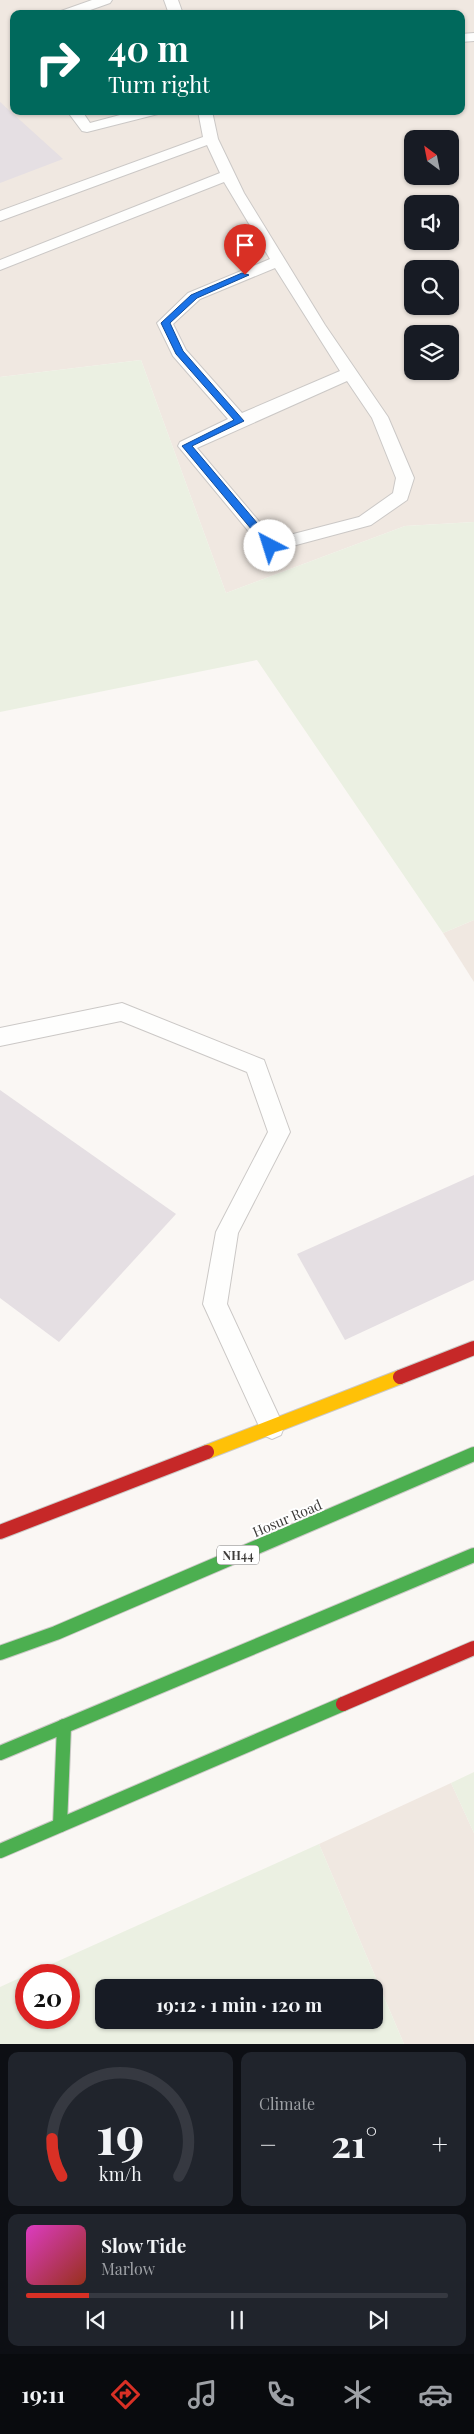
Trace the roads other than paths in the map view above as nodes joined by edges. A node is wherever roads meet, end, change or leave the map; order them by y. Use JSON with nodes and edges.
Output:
{"nodes":[{"id":1,"x":105,"y":0,"type":"edge"},
{"id":2,"x":77,"y":10,"type":"edge"},
{"id":3,"x":77,"y":115,"type":"edge"},
{"id":4,"x":137,"y":115,"type":"edge"},
{"id":5,"x":206,"y":115,"type":"edge"},
{"id":6,"x":211,"y":139,"type":"junction"},
{"id":7,"x":228,"y":176,"type":"junction"},
{"id":8,"x":0,"y":216,"type":"edge"},
{"id":9,"x":279,"y":260,"type":"junction"},
{"id":10,"x":0,"y":265,"type":"edge"},
{"id":11,"x":350,"y":373,"type":"junction"},
{"id":12,"x":239,"y":421,"type":"junction"},
{"id":13,"x":0,"y":1037,"type":"edge"},
{"id":14,"x":474,"y":1348,"type":"edge"},
{"id":15,"x":272,"y":1427,"type":"junction"},
{"id":16,"x":474,"y":1454,"type":"edge"},
{"id":17,"x":0,"y":1532,"type":"edge"},
{"id":18,"x":474,"y":1555,"type":"edge"},
{"id":19,"x":474,"y":1648,"type":"edge"},
{"id":20,"x":0,"y":1653,"type":"edge"},
{"id":21,"x":64,"y":1726,"type":"junction"},
{"id":22,"x":0,"y":1754,"type":"edge"},
{"id":23,"x":60,"y":1825,"type":"junction"},
{"id":24,"x":0,"y":1851,"type":"edge"}],
"edges":[{"from":1,"to":2,"type":"lane"},
{"from":3,"to":4,"type":"lane"},
{"from":5,"to":6,"type":"lane"},
{"from":6,"to":7,"type":"lane"},
{"from":6,"to":8,"type":"lane"},
{"from":7,"to":9,"type":"lane"},
{"from":7,"to":10,"type":"lane"},
{"from":9,"to":11,"type":"lane"},
{"from":9,"to":12,"type":"lane"},
{"from":11,"to":12,"type":"lane"},
{"from":11,"to":12,"type":"lane"},
{"from":13,"to":15,"type":"lane"},
{"from":14,"to":15,"type":"main road"},
{"from":15,"to":17,"type":"main road"},
{"from":16,"to":20,"type":"main road","name":"Hosur Road","number":"NH44"},
{"from":18,"to":21,"type":"main road"},
{"from":19,"to":23,"type":"main road"},
{"from":21,"to":22,"type":"main road"},
{"from":21,"to":23,"type":"main road"},
{"from":23,"to":24,"type":"main road"}]}
